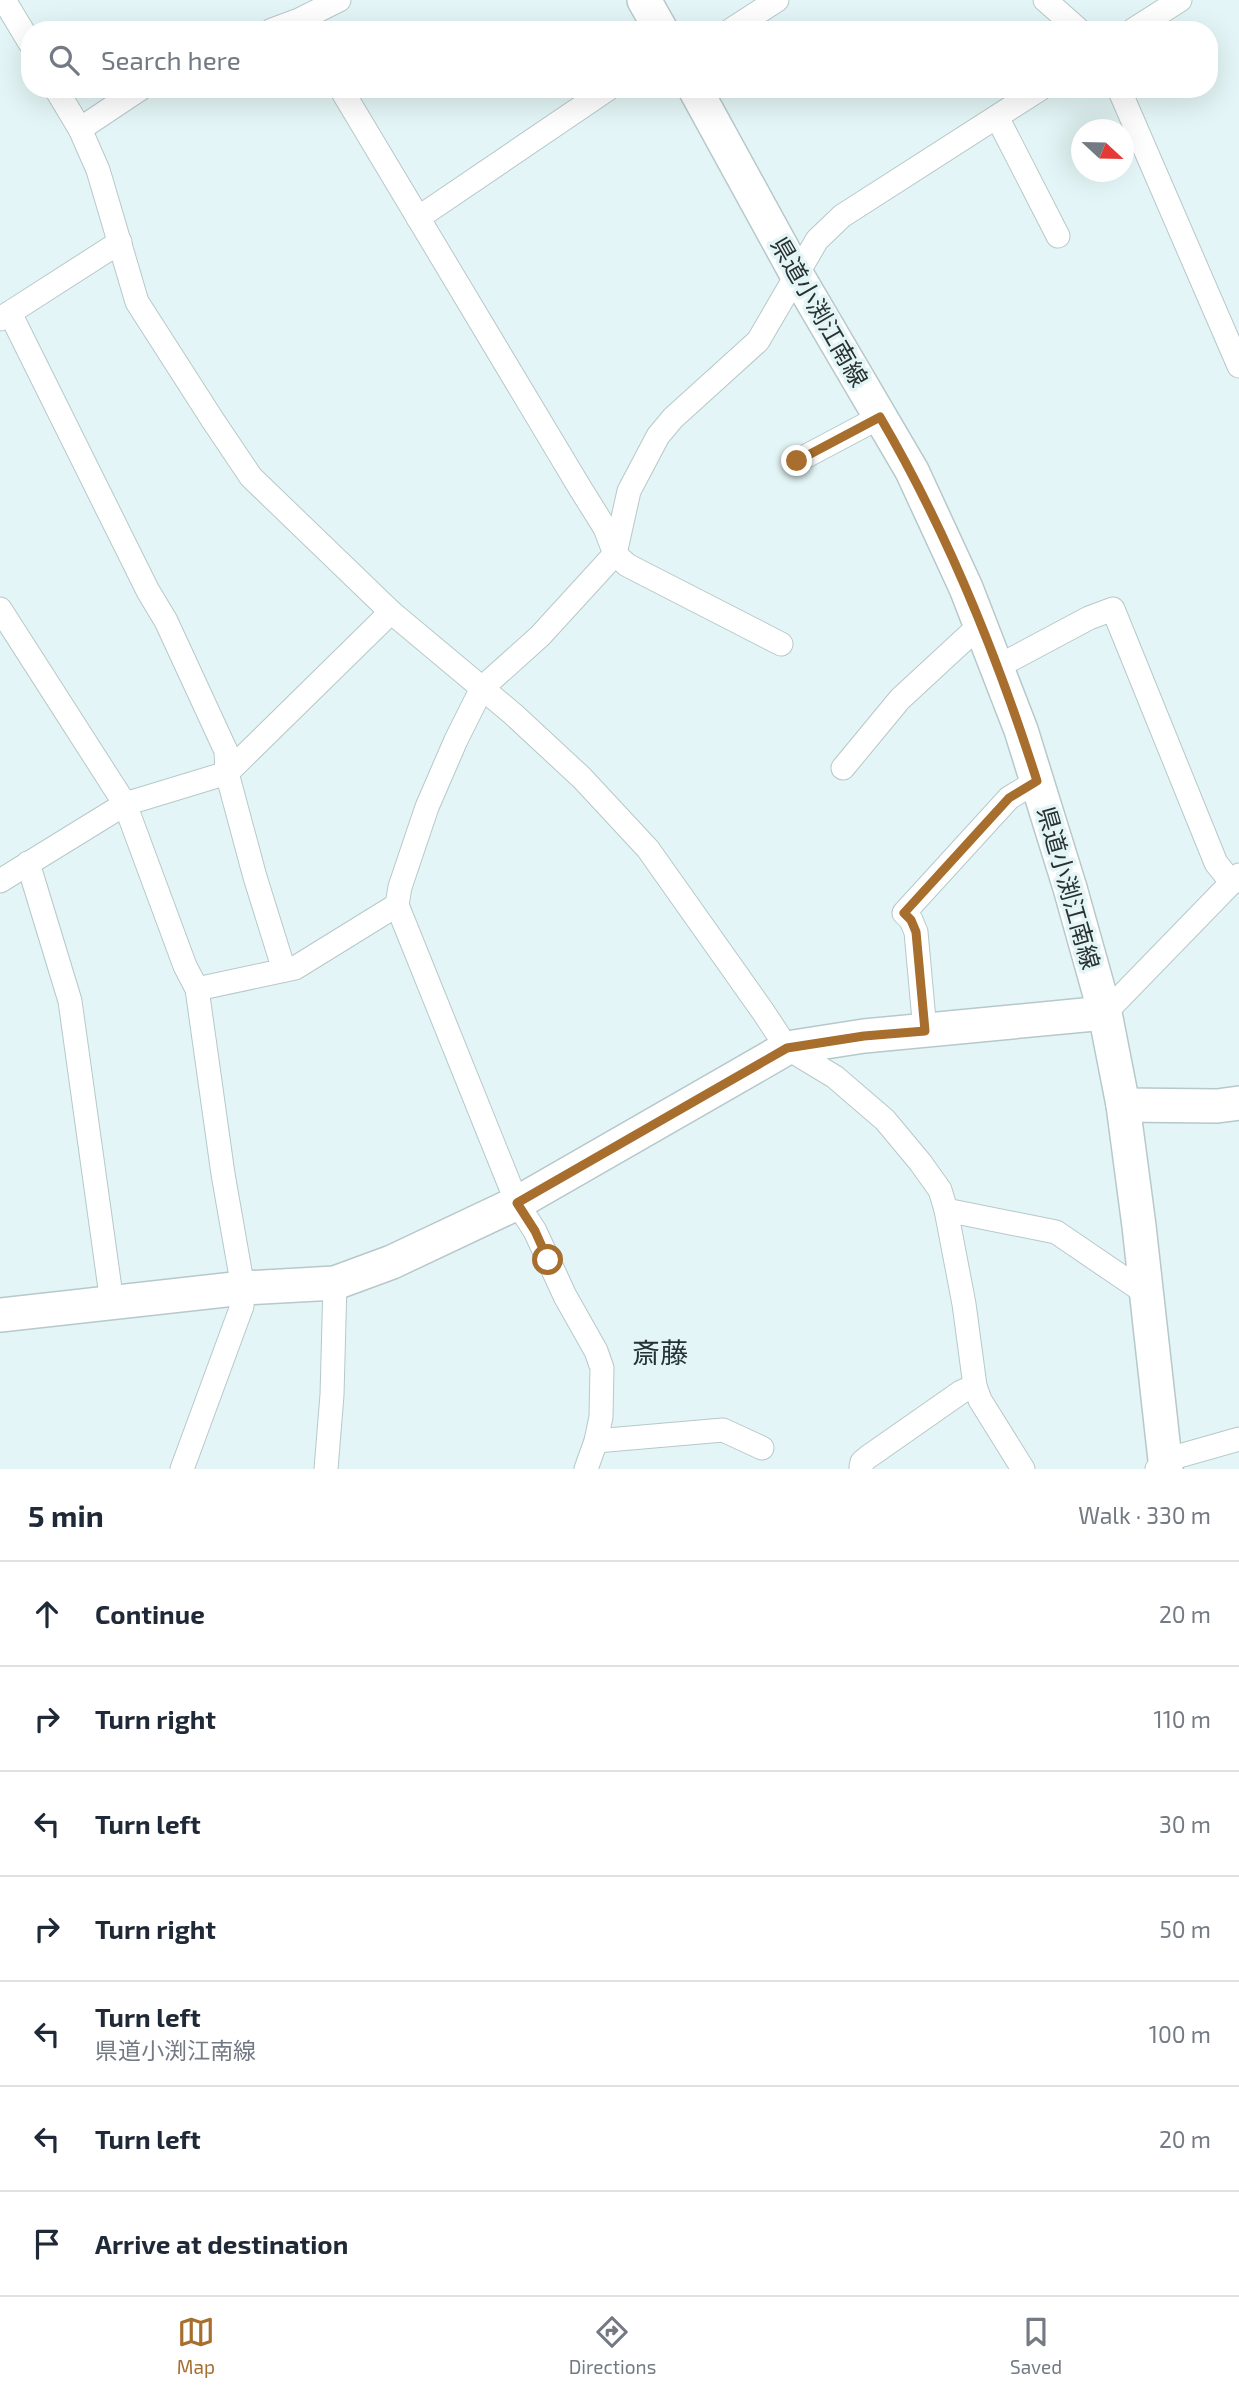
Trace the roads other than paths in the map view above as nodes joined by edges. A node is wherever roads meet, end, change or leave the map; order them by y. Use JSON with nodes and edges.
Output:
{"nodes":[{"id":1,"x":4,"y":0,"type":"edge"},
{"id":2,"x":339,"y":0,"type":"edge"},
{"id":3,"x":644,"y":0,"type":"edge"},
{"id":4,"x":777,"y":0,"type":"edge"},
{"id":5,"x":1045,"y":0,"type":"edge"},
{"id":6,"x":1180,"y":0,"type":"edge"},
{"id":7,"x":298,"y":17,"type":"edge"},
{"id":8,"x":656,"y":21,"type":"edge"},
{"id":9,"x":746,"y":21,"type":"edge"},
{"id":10,"x":1069,"y":21,"type":"edge"},
{"id":11,"x":1147,"y":21,"type":"edge"},
{"id":12,"x":8,"y":25,"type":"edge"},
{"id":13,"x":61,"y":98,"type":"edge"},
{"id":14,"x":126,"y":98,"type":"edge"},
{"id":15,"x":346,"y":98,"type":"edge"},
{"id":16,"x":595,"y":98,"type":"edge"},
{"id":17,"x":700,"y":98,"type":"edge"},
{"id":18,"x":1026,"y":98,"type":"edge"},
{"id":19,"x":1123,"y":98,"type":"edge"},
{"id":20,"x":998,"y":117,"type":"junction"},
{"id":21,"x":80,"y":129,"type":"junction"},
{"id":22,"x":418,"y":218,"type":"junction"},
{"id":23,"x":1058,"y":236,"type":"dead end"},
{"id":24,"x":120,"y":242,"type":"junction"},
{"id":25,"x":797,"y":275,"type":"junction"},
{"id":26,"x":5,"y":316,"type":"edge"},
{"id":27,"x":1239,"y":366,"type":"edge"},
{"id":28,"x":880,"y":417,"type":"junction"},
{"id":29,"x":797,"y":461,"type":"dead end"},
{"id":30,"x":615,"y":554,"type":"junction"},
{"id":31,"x":0,"y":609,"type":"edge"},
{"id":32,"x":391,"y":612,"type":"junction"},
{"id":33,"x":980,"y":625,"type":"junction"},
{"id":34,"x":781,"y":644,"type":"dead end"},
{"id":35,"x":996,"y":667,"type":"junction"},
{"id":36,"x":482,"y":688,"type":"junction"},
{"id":37,"x":844,"y":768,"type":"dead end"},
{"id":38,"x":228,"y":774,"type":"junction"},
{"id":39,"x":1037,"y":781,"type":"junction"},
{"id":40,"x":125,"y":804,"type":"junction"},
{"id":41,"x":28,"y":863,"type":"junction"},
{"id":42,"x":1235,"y":879,"type":"edge"},
{"id":43,"x":0,"y":881,"type":"edge"},
{"id":44,"x":397,"y":905,"type":"junction"},
{"id":45,"x":284,"y":970,"type":"junction"},
{"id":46,"x":197,"y":989,"type":"junction"},
{"id":47,"x":1105,"y":1013,"type":"junction"},
{"id":48,"x":925,"y":1031,"type":"junction"},
{"id":49,"x":787,"y":1048,"type":"junction"},
{"id":50,"x":1239,"y":1103,"type":"edge"},
{"id":51,"x":1123,"y":1105,"type":"junction"},
{"id":52,"x":517,"y":1203,"type":"junction"},
{"id":53,"x":946,"y":1210,"type":"junction"},
{"id":54,"x":335,"y":1283,"type":"junction"},
{"id":55,"x":243,"y":1288,"type":"junction"},
{"id":56,"x":1147,"y":1294,"type":"junction"},
{"id":57,"x":112,"y":1303,"type":"junction"},
{"id":58,"x":0,"y":1315,"type":"edge"},
{"id":59,"x":975,"y":1386,"type":"junction"},
{"id":60,"x":1239,"y":1439,"type":"edge"},
{"id":61,"x":596,"y":1441,"type":"junction"},
{"id":62,"x":762,"y":1448,"type":"dead end"},
{"id":63,"x":1163,"y":1466,"type":"edge"},
{"id":64,"x":861,"y":1468,"type":"edge"},
{"id":65,"x":182,"y":1469,"type":"edge"},
{"id":66,"x":326,"y":1469,"type":"edge"},
{"id":67,"x":586,"y":1469,"type":"edge"},
{"id":68,"x":1023,"y":1469,"type":"edge"}],
"edges":[{"from":1,"to":12,"type":"street"},
{"from":2,"to":7,"type":"street"},
{"from":3,"to":8,"type":"main road"},
{"from":4,"to":9,"type":"street"},
{"from":5,"to":10,"type":"street"},
{"from":6,"to":11,"type":"street"},
{"from":13,"to":21,"type":"street"},
{"from":14,"to":21,"type":"street"},
{"from":15,"to":22,"type":"street"},
{"from":16,"to":22,"type":"street"},
{"from":17,"to":25,"type":"main road","name":"県道小渕江南線"},
{"from":18,"to":20,"type":"street"},
{"from":19,"to":27,"type":"street"},
{"from":20,"to":23,"type":"street"},
{"from":20,"to":25,"type":"street"},
{"from":21,"to":24,"type":"street"},
{"from":22,"to":30,"type":"street"},
{"from":24,"to":26,"type":"street"},
{"from":24,"to":32,"type":"street"},
{"from":25,"to":28,"type":"main road","name":"県道小渕江南線"},
{"from":25,"to":30,"type":"street"},
{"from":26,"to":38,"type":"street"},
{"from":28,"to":29,"type":"street"},
{"from":28,"to":33,"type":"main road","name":"県道小渕江南線"},
{"from":30,"to":34,"type":"street"},
{"from":30,"to":36,"type":"street"},
{"from":31,"to":40,"type":"street"},
{"from":32,"to":36,"type":"street"},
{"from":32,"to":38,"type":"street"},
{"from":33,"to":35,"type":"main road","name":"県道小渕江南線"},
{"from":33,"to":37,"type":"street"},
{"from":35,"to":39,"type":"main road","name":"県道小渕江南線"},
{"from":35,"to":42,"type":"street"},
{"from":36,"to":44,"type":"street"},
{"from":36,"to":49,"type":"street"},
{"from":38,"to":40,"type":"street"},
{"from":38,"to":45,"type":"street"},
{"from":39,"to":47,"type":"main road","name":"県道小渕江南線"},
{"from":39,"to":48,"type":"street"},
{"from":40,"to":41,"type":"street"},
{"from":40,"to":46,"type":"street"},
{"from":41,"to":43,"type":"street"},
{"from":41,"to":57,"type":"street"},
{"from":42,"to":47,"type":"street"},
{"from":44,"to":45,"type":"street"},
{"from":44,"to":52,"type":"street"},
{"from":45,"to":46,"type":"street"},
{"from":46,"to":55,"type":"street"},
{"from":47,"to":48,"type":"main road"},
{"from":47,"to":51,"type":"main road","name":"県道小渕江南線"},
{"from":48,"to":49,"type":"main road"},
{"from":49,"to":52,"type":"main road"},
{"from":49,"to":53,"type":"street"},
{"from":50,"to":51,"type":"main road"},
{"from":51,"to":56,"type":"main road","name":"県道小渕江南線"},
{"from":52,"to":54,"type":"main road"},
{"from":52,"to":61,"type":"street"},
{"from":53,"to":56,"type":"street"},
{"from":53,"to":59,"type":"street"},
{"from":54,"to":55,"type":"main road"},
{"from":54,"to":66,"type":"street"},
{"from":55,"to":57,"type":"main road"},
{"from":55,"to":65,"type":"street"},
{"from":56,"to":63,"type":"main road","name":"県道小渕江南線"},
{"from":57,"to":58,"type":"main road"},
{"from":59,"to":64,"type":"street"},
{"from":59,"to":68,"type":"street"},
{"from":60,"to":63,"type":"street"},
{"from":61,"to":62,"type":"street"},
{"from":61,"to":67,"type":"street"}]}
